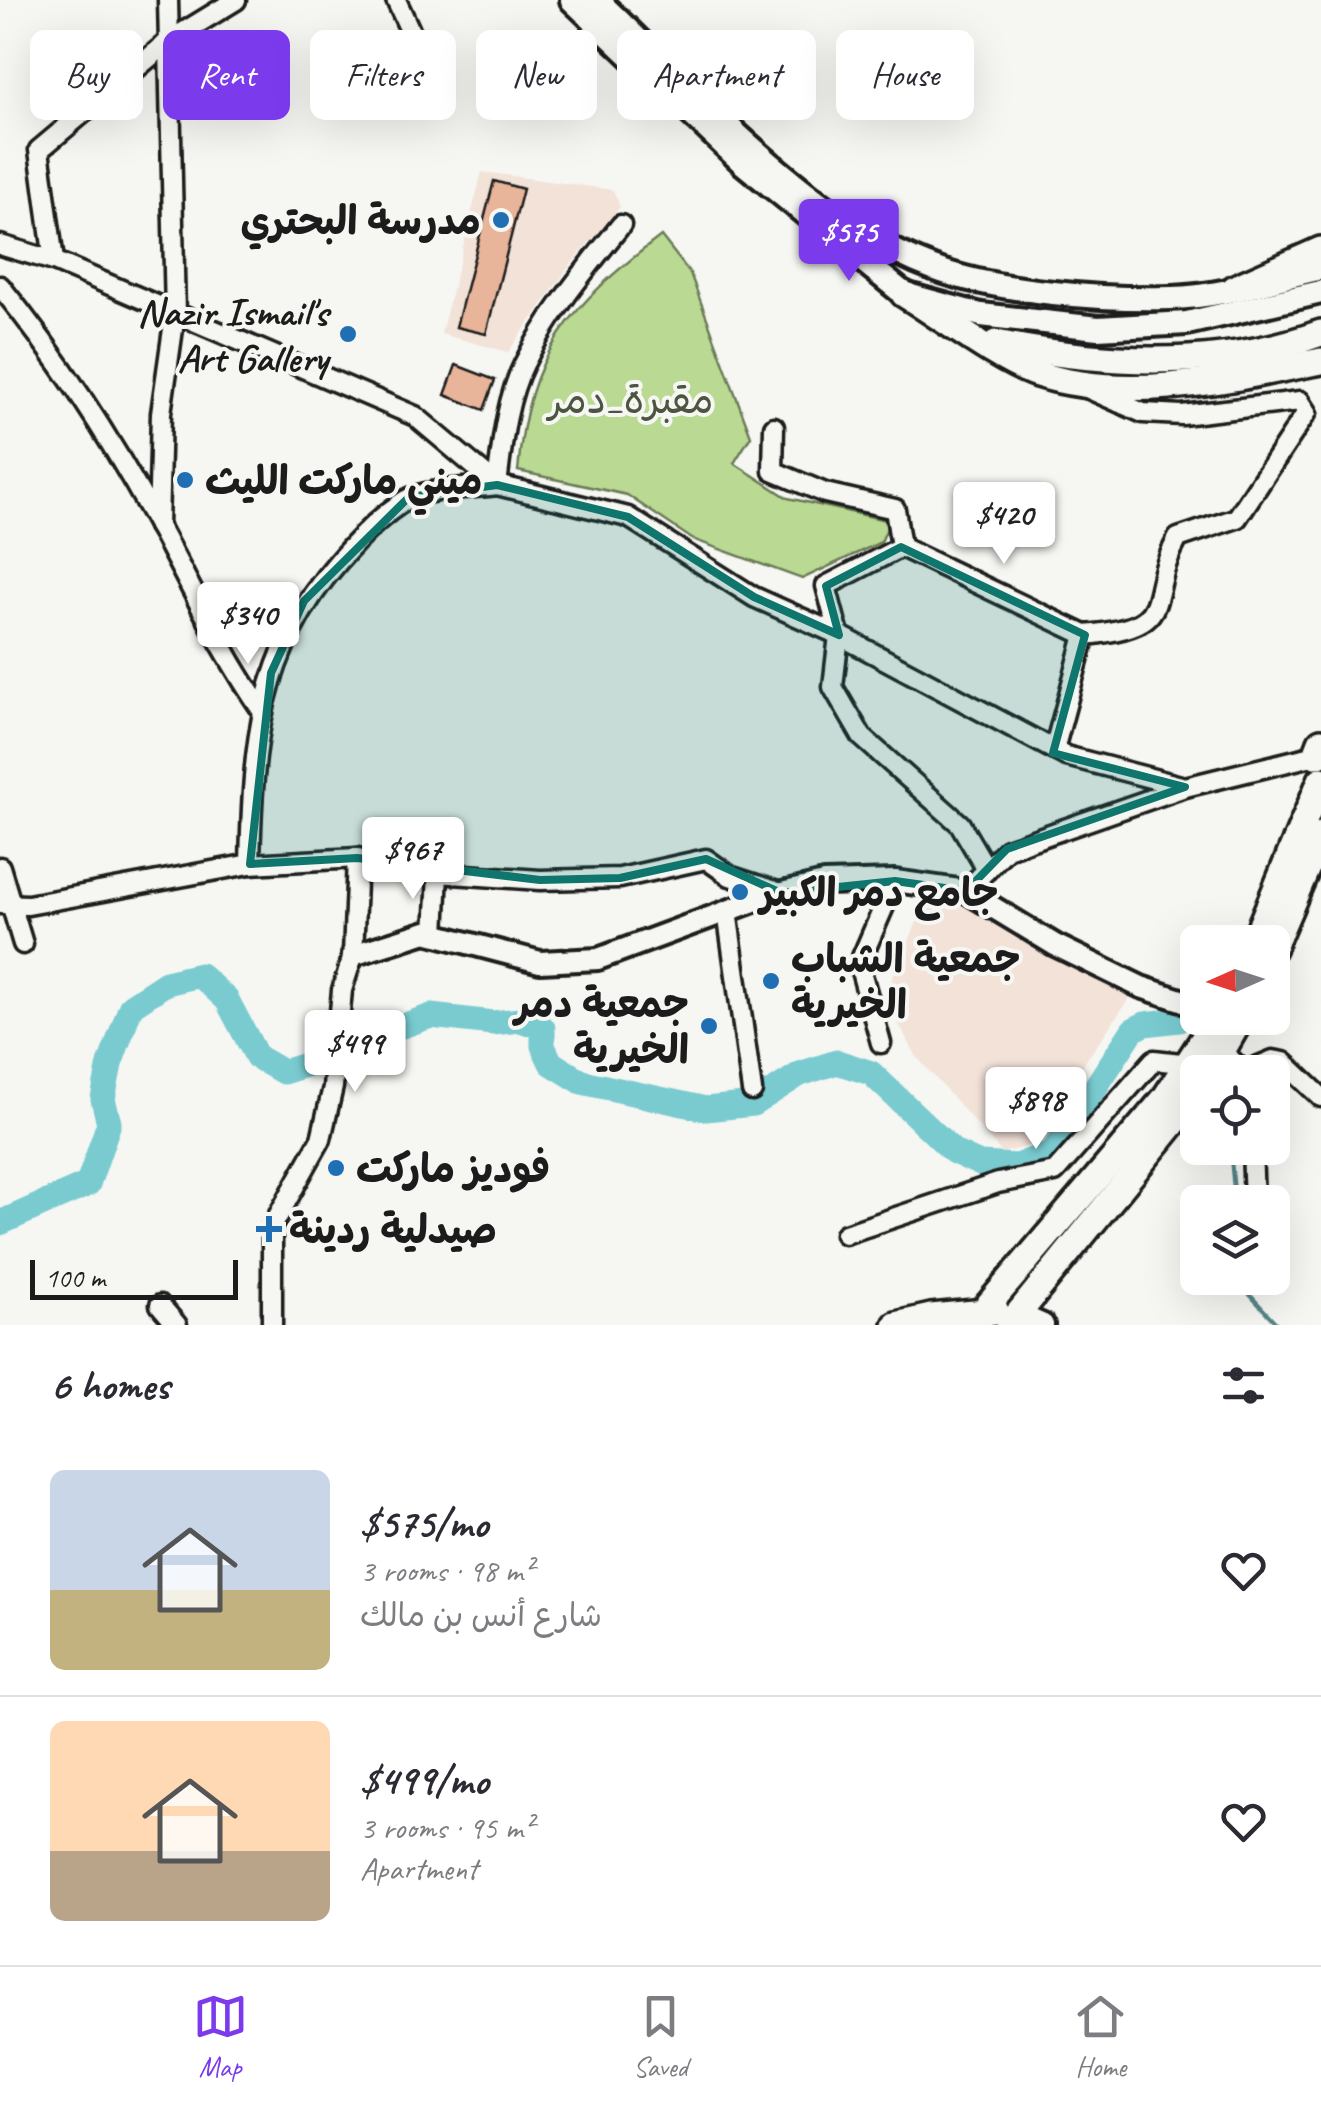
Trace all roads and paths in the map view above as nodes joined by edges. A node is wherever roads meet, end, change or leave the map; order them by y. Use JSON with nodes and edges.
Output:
{"nodes":[{"id":1,"x":168,"y":0,"type":"edge"},
{"id":2,"x":236,"y":0,"type":"edge"},
{"id":3,"x":396,"y":0,"type":"edge"},
{"id":4,"x":572,"y":0,"type":"edge"},
{"id":5,"x":597,"y":0,"type":"edge"},
{"id":6,"x":169,"y":30,"type":"edge"},
{"id":7,"x":187,"y":30,"type":"edge"},
{"id":8,"x":410,"y":30,"type":"edge"},
{"id":9,"x":163,"y":46,"type":"edge"},
{"id":10,"x":171,"y":120,"type":"edge"},
{"id":11,"x":828,"y":221,"type":"junction"},
{"id":12,"x":621,"y":224,"type":"dead end"},
{"id":13,"x":0,"y":244,"type":"edge"},
{"id":14,"x":1321,"y":250,"type":"edge"},
{"id":15,"x":54,"y":261,"type":"junction"},
{"id":16,"x":1321,"y":268,"type":"edge"},
{"id":17,"x":0,"y":286,"type":"edge"},
{"id":18,"x":1236,"y":288,"type":"junction"},
{"id":19,"x":1321,"y":292,"type":"edge"},
{"id":20,"x":904,"y":294,"type":"junction"},
{"id":21,"x":175,"y":315,"type":"junction"},
{"id":22,"x":1321,"y":333,"type":"edge"},
{"id":23,"x":978,"y":339,"type":"junction"},
{"id":24,"x":1321,"y":360,"type":"edge"},
{"id":25,"x":1071,"y":380,"type":"junction"},
{"id":26,"x":774,"y":427,"type":"dead end"},
{"id":27,"x":497,"y":485,"type":"junction"},
{"id":28,"x":158,"y":526,"type":"junction"},
{"id":29,"x":901,"y":547,"type":"junction"},
{"id":30,"x":1085,"y":635,"type":"junction"},
{"id":31,"x":839,"y":636,"type":"junction"},
{"id":32,"x":263,"y":712,"type":"junction"},
{"id":33,"x":1054,"y":750,"type":"junction"},
{"id":34,"x":1320,"y":758,"type":"edge"},
{"id":35,"x":1186,"y":787,"type":"junction"},
{"id":36,"x":1321,"y":835,"type":"edge"},
{"id":37,"x":357,"y":858,"type":"junction"},
{"id":38,"x":250,"y":864,"type":"junction"},
{"id":39,"x":0,"y":867,"type":"edge"},
{"id":40,"x":1314,"y":867,"type":"edge"},
{"id":41,"x":987,"y":870,"type":"junction"},
{"id":42,"x":438,"y":873,"type":"junction"},
{"id":43,"x":895,"y":880,"type":"junction"},
{"id":44,"x":966,"y":892,"type":"junction"},
{"id":45,"x":781,"y":893,"type":"junction"},
{"id":46,"x":6,"y":905,"type":"edge"},
{"id":47,"x":727,"y":912,"type":"junction"},
{"id":48,"x":1260,"y":925,"type":"edge"},
{"id":49,"x":1285,"y":925,"type":"edge"},
{"id":50,"x":434,"y":934,"type":"junction"},
{"id":51,"x":23,"y":944,"type":"dead end"},
{"id":52,"x":353,"y":954,"type":"junction"},
{"id":53,"x":1180,"y":1000,"type":"edge"},
{"id":54,"x":881,"y":1042,"type":"dead end"},
{"id":55,"x":1208,"y":1044,"type":"edge"},
{"id":56,"x":1290,"y":1068,"type":"edge"},
{"id":57,"x":752,"y":1091,"type":"dead end"},
{"id":58,"x":1321,"y":1096,"type":"edge"},
{"id":59,"x":1180,"y":1119,"type":"edge"},
{"id":60,"x":846,"y":1234,"type":"dead end"},
{"id":61,"x":160,"y":1305,"type":"dead end"},
{"id":62,"x":981,"y":1317,"type":"edge"},
{"id":63,"x":1012,"y":1319,"type":"edge"},
{"id":64,"x":178,"y":1325,"type":"edge"},
{"id":65,"x":272,"y":1325,"type":"edge"},
{"id":66,"x":896,"y":1325,"type":"edge"},
{"id":67,"x":1043,"y":1325,"type":"edge"}],
"edges":[{"from":1,"to":6,"type":"street"},
{"from":2,"to":7,"type":"street"},
{"from":3,"to":8,"type":"street"},
{"from":4,"to":11,"type":"main road"},
{"from":5,"to":11,"type":"main road"},
{"from":9,"to":15,"type":"street"},
{"from":10,"to":21,"type":"street"},
{"from":11,"to":18,"type":"main road"},
{"from":11,"to":20,"type":"main road"},
{"from":12,"to":27,"type":"street"},
{"from":13,"to":15,"type":"street"},
{"from":14,"to":18,"type":"main road"},
{"from":15,"to":21,"type":"street"},
{"from":16,"to":18,"type":"main road"},
{"from":17,"to":28,"type":"street"},
{"from":19,"to":20,"type":"main road"},
{"from":20,"to":23,"type":"main road"},
{"from":21,"to":27,"type":"street"},
{"from":21,"to":28,"type":"street"},
{"from":22,"to":23,"type":"main road"},
{"from":23,"to":25,"type":"main road"},
{"from":24,"to":25,"type":"main road"},
{"from":25,"to":30,"type":"street"},
{"from":26,"to":29,"type":"street"},
{"from":27,"to":31,"type":"street"},
{"from":27,"to":32,"type":"street"},
{"from":28,"to":32,"type":"street"},
{"from":29,"to":30,"type":"street"},
{"from":29,"to":31,"type":"street"},
{"from":30,"to":33,"type":"street"},
{"from":31,"to":33,"type":"street"},
{"from":31,"to":41,"type":"street"},
{"from":32,"to":38,"type":"street"},
{"from":33,"to":35,"type":"street"},
{"from":34,"to":35,"type":"street"},
{"from":34,"to":48,"type":"main road"},
{"from":35,"to":41,"type":"street"},
{"from":36,"to":40,"type":"main road"},
{"from":37,"to":38,"type":"street"},
{"from":37,"to":42,"type":"street"},
{"from":37,"to":52,"type":"street"},
{"from":38,"to":46,"type":"street"},
{"from":39,"to":46,"type":"street"},
{"from":40,"to":49,"type":"main road"},
{"from":41,"to":44,"type":"street"},
{"from":42,"to":45,"type":"street"},
{"from":42,"to":50,"type":"street"},
{"from":43,"to":44,"type":"street"},
{"from":43,"to":45,"type":"street"},
{"from":43,"to":54,"type":"street"},
{"from":44,"to":53,"type":"street"},
{"from":45,"to":47,"type":"street"},
{"from":46,"to":51,"type":"street"},
{"from":47,"to":50,"type":"street"},
{"from":47,"to":57,"type":"street"},
{"from":50,"to":52,"type":"street"},
{"from":52,"to":65,"type":"street"},
{"from":55,"to":60,"type":"street"},
{"from":55,"to":62,"type":"main road"},
{"from":56,"to":58,"type":"street"},
{"from":59,"to":63,"type":"main road"},
{"from":61,"to":64,"type":"street"},
{"from":62,"to":63,"type":"main road"},
{"from":62,"to":66,"type":"main road"},
{"from":63,"to":67,"type":"street"}]}
